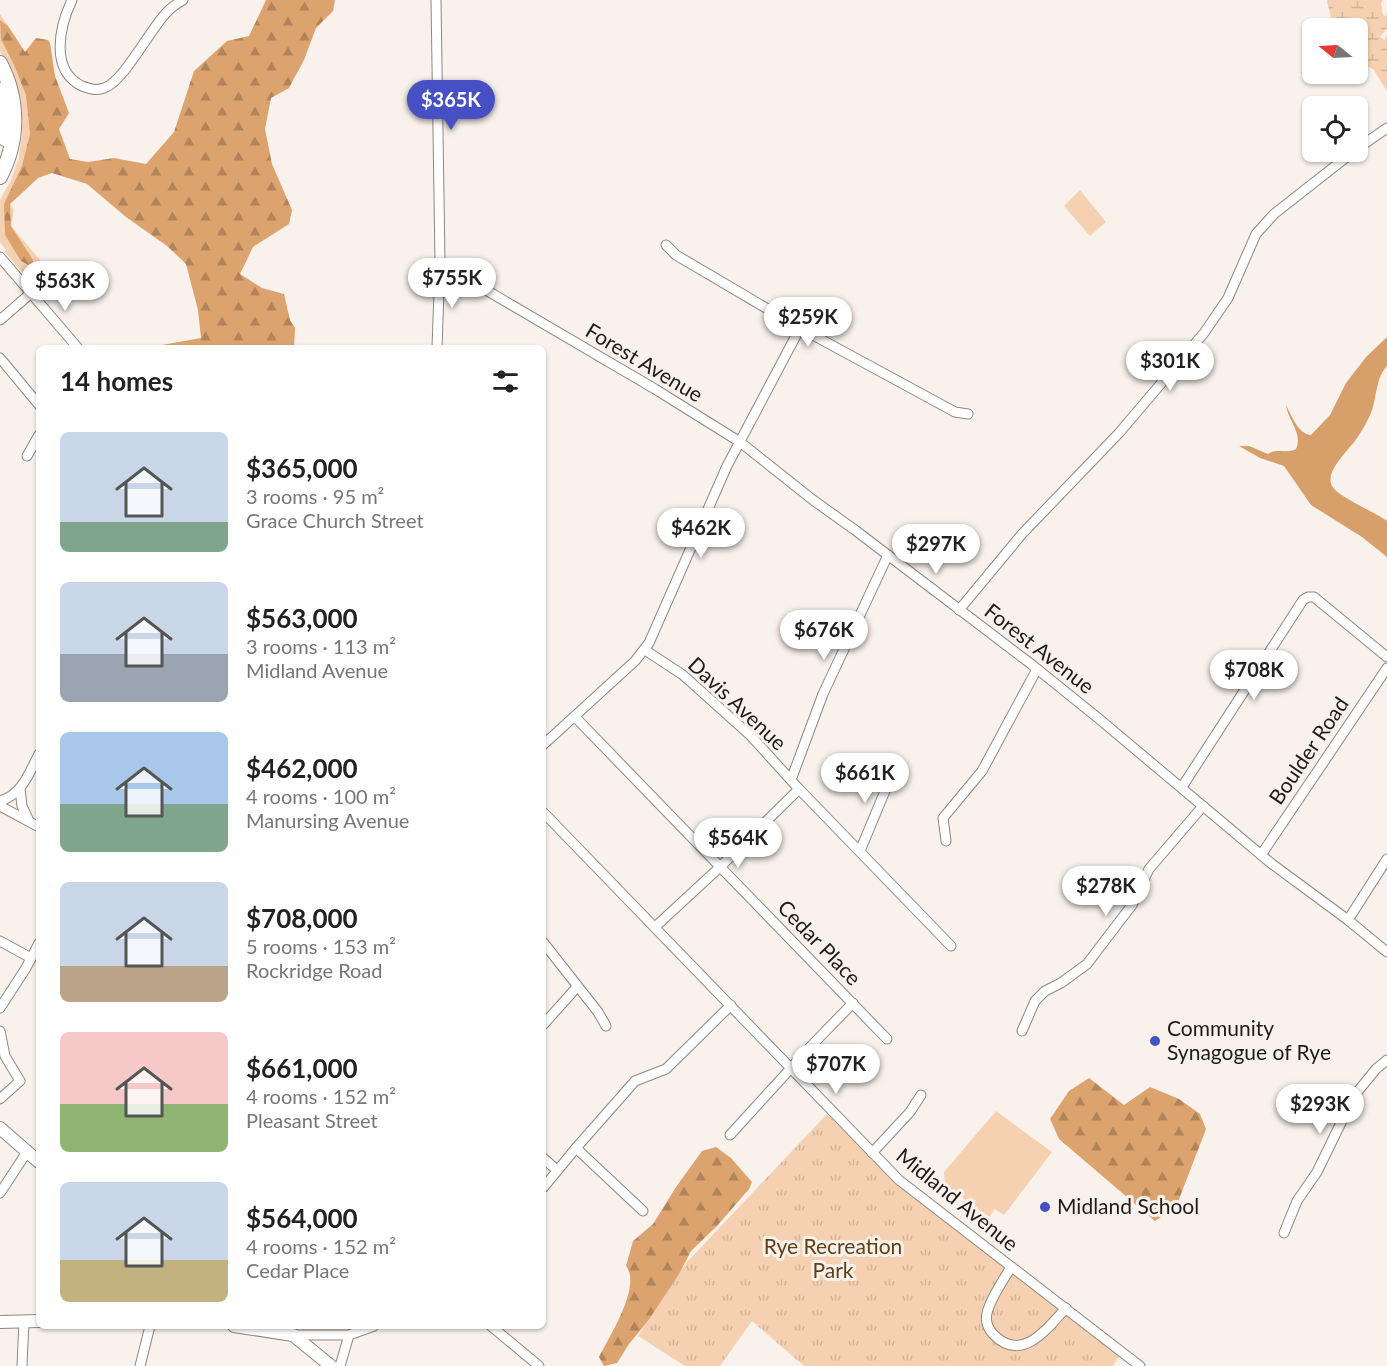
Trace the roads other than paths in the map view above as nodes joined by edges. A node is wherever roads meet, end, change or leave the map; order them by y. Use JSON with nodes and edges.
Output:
{"nodes":[{"id":1,"x":72,"y":0,"type":"edge"},
{"id":2,"x":183,"y":0,"type":"edge"},
{"id":3,"x":436,"y":0,"type":"edge"},
{"id":4,"x":0,"y":63,"type":"edge"},
{"id":5,"x":0,"y":90,"type":"edge"},
{"id":6,"x":1387,"y":128,"type":"edge"},
{"id":7,"x":6,"y":141,"type":"edge"},
{"id":8,"x":1368,"y":141,"type":"edge"},
{"id":9,"x":0,"y":155,"type":"edge"},
{"id":10,"x":1340,"y":162,"type":"edge"},
{"id":11,"x":0,"y":177,"type":"edge"},
{"id":12,"x":0,"y":188,"type":"edge"},
{"id":13,"x":666,"y":245,"type":"dead end"},
{"id":14,"x":0,"y":257,"type":"edge"},
{"id":15,"x":440,"y":263,"type":"junction"},
{"id":16,"x":31,"y":293,"type":"junction"},
{"id":17,"x":0,"y":320,"type":"edge"},
{"id":18,"x":800,"y":328,"type":"junction"},
{"id":19,"x":75,"y":345,"type":"edge"},
{"id":20,"x":436,"y":345,"type":"edge"},
{"id":21,"x":0,"y":358,"type":"edge"},
{"id":22,"x":36,"y":401,"type":"edge"},
{"id":23,"x":968,"y":414,"type":"dead end"},
{"id":24,"x":36,"y":440,"type":"edge"},
{"id":25,"x":740,"y":442,"type":"junction"},
{"id":26,"x":27,"y":456,"type":"dead end"},
{"id":27,"x":888,"y":555,"type":"junction"},
{"id":28,"x":959,"y":610,"type":"junction"},
{"id":29,"x":645,"y":650,"type":"junction"},
{"id":30,"x":1387,"y":657,"type":"edge"},
{"id":31,"x":1387,"y":668,"type":"edge"},
{"id":32,"x":1037,"y":669,"type":"junction"},
{"id":33,"x":575,"y":717,"type":"junction"},
{"id":34,"x":546,"y":742,"type":"edge"},
{"id":35,"x":36,"y":760,"type":"edge"},
{"id":36,"x":895,"y":767,"type":"dead end"},
{"id":37,"x":791,"y":780,"type":"junction"},
{"id":38,"x":1182,"y":787,"type":"junction"},
{"id":39,"x":20,"y":789,"type":"junction"},
{"id":40,"x":799,"y":789,"type":"junction"},
{"id":41,"x":0,"y":801,"type":"edge"},
{"id":42,"x":0,"y":806,"type":"edge"},
{"id":43,"x":1203,"y":806,"type":"junction"},
{"id":44,"x":546,"y":815,"type":"edge"},
{"id":45,"x":29,"y":821,"type":"junction"},
{"id":46,"x":36,"y":825,"type":"edge"},
{"id":47,"x":946,"y":841,"type":"dead end"},
{"id":48,"x":860,"y":851,"type":"junction"},
{"id":49,"x":1262,"y":855,"type":"junction"},
{"id":50,"x":1387,"y":859,"type":"edge"},
{"id":51,"x":720,"y":867,"type":"junction"},
{"id":52,"x":1348,"y":920,"type":"junction"},
{"id":53,"x":656,"y":927,"type":"junction"},
{"id":54,"x":0,"y":941,"type":"edge"},
{"id":55,"x":546,"y":946,"type":"edge"},
{"id":56,"x":951,"y":946,"type":"dead end"},
{"id":57,"x":36,"y":949,"type":"edge"},
{"id":58,"x":1387,"y":952,"type":"edge"},
{"id":59,"x":31,"y":958,"type":"junction"},
{"id":60,"x":577,"y":987,"type":"junction"},
{"id":61,"x":853,"y":1004,"type":"junction"},
{"id":62,"x":731,"y":1005,"type":"junction"},
{"id":63,"x":0,"y":1008,"type":"edge"},
{"id":64,"x":546,"y":1022,"type":"edge"},
{"id":65,"x":606,"y":1026,"type":"dead end"},
{"id":66,"x":0,"y":1031,"type":"edge"},
{"id":67,"x":1022,"y":1031,"type":"dead end"},
{"id":68,"x":887,"y":1039,"type":"dead end"},
{"id":69,"x":1387,"y":1060,"type":"edge"},
{"id":70,"x":790,"y":1068,"type":"junction"},
{"id":71,"x":921,"y":1095,"type":"dead end"},
{"id":72,"x":0,"y":1099,"type":"edge"},
{"id":73,"x":0,"y":1128,"type":"edge"},
{"id":74,"x":730,"y":1135,"type":"dead end"},
{"id":75,"x":576,"y":1148,"type":"junction"},
{"id":76,"x":27,"y":1152,"type":"junction"},
{"id":77,"x":872,"y":1153,"type":"junction"},
{"id":78,"x":36,"y":1160,"type":"edge"},
{"id":79,"x":546,"y":1161,"type":"edge"},
{"id":80,"x":557,"y":1170,"type":"junction"},
{"id":81,"x":546,"y":1184,"type":"edge"},
{"id":82,"x":0,"y":1193,"type":"edge"},
{"id":83,"x":643,"y":1211,"type":"dead end"},
{"id":84,"x":1284,"y":1233,"type":"dead end"},
{"id":85,"x":1011,"y":1267,"type":"junction"},
{"id":86,"x":1066,"y":1308,"type":"junction"},
{"id":87,"x":24,"y":1321,"type":"junction"},
{"id":88,"x":36,"y":1321,"type":"edge"},
{"id":89,"x":0,"y":1322,"type":"edge"},
{"id":90,"x":149,"y":1329,"type":"edge"},
{"id":91,"x":254,"y":1329,"type":"edge"},
{"id":92,"x":366,"y":1329,"type":"edge"},
{"id":93,"x":495,"y":1329,"type":"edge"},
{"id":94,"x":293,"y":1335,"type":"junction"},
{"id":95,"x":349,"y":1335,"type":"junction"},
{"id":96,"x":22,"y":1366,"type":"edge"},
{"id":97,"x":140,"y":1366,"type":"edge"},
{"id":98,"x":331,"y":1366,"type":"edge"},
{"id":99,"x":339,"y":1366,"type":"edge"},
{"id":100,"x":539,"y":1366,"type":"edge"},
{"id":101,"x":1140,"y":1366,"type":"edge"}],
"edges":[{"from":1,"to":2,"type":"street"},
{"from":3,"to":15,"type":"street"},
{"from":4,"to":7,"type":"highway"},
{"from":5,"to":7,"type":"highway"},
{"from":6,"to":8,"type":"street"},
{"from":7,"to":9,"type":"highway"},
{"from":7,"to":11,"type":"highway"},
{"from":7,"to":12,"type":"highway"},
{"from":10,"to":28,"type":"street"},
{"from":13,"to":18,"type":"street"},
{"from":14,"to":16,"type":"street"},
{"from":15,"to":20,"type":"street"},
{"from":15,"to":25,"type":"street","name":"Forest Avenue"},
{"from":16,"to":17,"type":"street"},
{"from":16,"to":19,"type":"street"},
{"from":18,"to":23,"type":"street"},
{"from":18,"to":25,"type":"street"},
{"from":21,"to":22,"type":"street"},
{"from":24,"to":26,"type":"street"},
{"from":25,"to":27,"type":"street","name":"Forest Avenue"},
{"from":25,"to":29,"type":"street"},
{"from":27,"to":28,"type":"street","name":"Forest Avenue"},
{"from":27,"to":37,"type":"street"},
{"from":28,"to":32,"type":"street","name":"Forest Avenue"},
{"from":29,"to":33,"type":"street"},
{"from":29,"to":37,"type":"street","name":"Davis Avenue"},
{"from":30,"to":38,"type":"street"},
{"from":31,"to":49,"type":"street","name":"Boulder Road"},
{"from":32,"to":38,"type":"street","name":"Forest Avenue"},
{"from":32,"to":47,"type":"street"},
{"from":33,"to":34,"type":"street"},
{"from":33,"to":51,"type":"street","name":"Cedar Place"},
{"from":35,"to":39,"type":"street"},
{"from":36,"to":48,"type":"street"},
{"from":37,"to":40,"type":"street","name":"Davis Avenue"},
{"from":38,"to":43,"type":"street","name":"Forest Avenue"},
{"from":39,"to":41,"type":"street"},
{"from":39,"to":45,"type":"street"},
{"from":40,"to":48,"type":"street","name":"Davis Avenue"},
{"from":40,"to":51,"type":"street"},
{"from":42,"to":45,"type":"street"},
{"from":43,"to":49,"type":"street","name":"Forest Avenue"},
{"from":43,"to":67,"type":"street"},
{"from":44,"to":53,"type":"street","name":"Midland Avenue"},
{"from":45,"to":46,"type":"street"},
{"from":48,"to":56,"type":"street","name":"Davis Avenue"},
{"from":49,"to":52,"type":"street","name":"Forest Avenue"},
{"from":50,"to":52,"type":"street"},
{"from":51,"to":53,"type":"street"},
{"from":51,"to":61,"type":"street","name":"Cedar Place"},
{"from":52,"to":58,"type":"street","name":"Forest Avenue"},
{"from":53,"to":62,"type":"street","name":"Midland Avenue"},
{"from":54,"to":59,"type":"street"},
{"from":55,"to":60,"type":"street"},
{"from":57,"to":59,"type":"street"},
{"from":59,"to":63,"type":"street"},
{"from":60,"to":64,"type":"street"},
{"from":60,"to":65,"type":"street"},
{"from":61,"to":68,"type":"street","name":"Cedar Place"},
{"from":61,"to":70,"type":"street"},
{"from":62,"to":70,"type":"street","name":"Midland Avenue"},
{"from":62,"to":75,"type":"street"},
{"from":66,"to":72,"type":"street"},
{"from":69,"to":84,"type":"street"},
{"from":70,"to":74,"type":"street"},
{"from":70,"to":77,"type":"street","name":"Midland Avenue"},
{"from":71,"to":77,"type":"street"},
{"from":73,"to":76,"type":"main road"},
{"from":75,"to":80,"type":"street"},
{"from":75,"to":83,"type":"street"},
{"from":76,"to":78,"type":"main road"},
{"from":76,"to":82,"type":"street"},
{"from":77,"to":85,"type":"street","name":"Midland Avenue"},
{"from":79,"to":80,"type":"street"},
{"from":80,"to":81,"type":"street"},
{"from":85,"to":86,"type":"street","name":"Midland Avenue"},
{"from":85,"to":86,"type":"street"},
{"from":86,"to":101,"type":"street","name":"Midland Avenue"},
{"from":87,"to":88,"type":"main road"},
{"from":87,"to":89,"type":"main road"},
{"from":87,"to":96,"type":"street"},
{"from":90,"to":97,"type":"street"},
{"from":91,"to":94,"type":"main road"},
{"from":92,"to":95,"type":"street"},
{"from":93,"to":100,"type":"street"},
{"from":94,"to":95,"type":"street"},
{"from":94,"to":98,"type":"main road"},
{"from":95,"to":99,"type":"street"}]}
